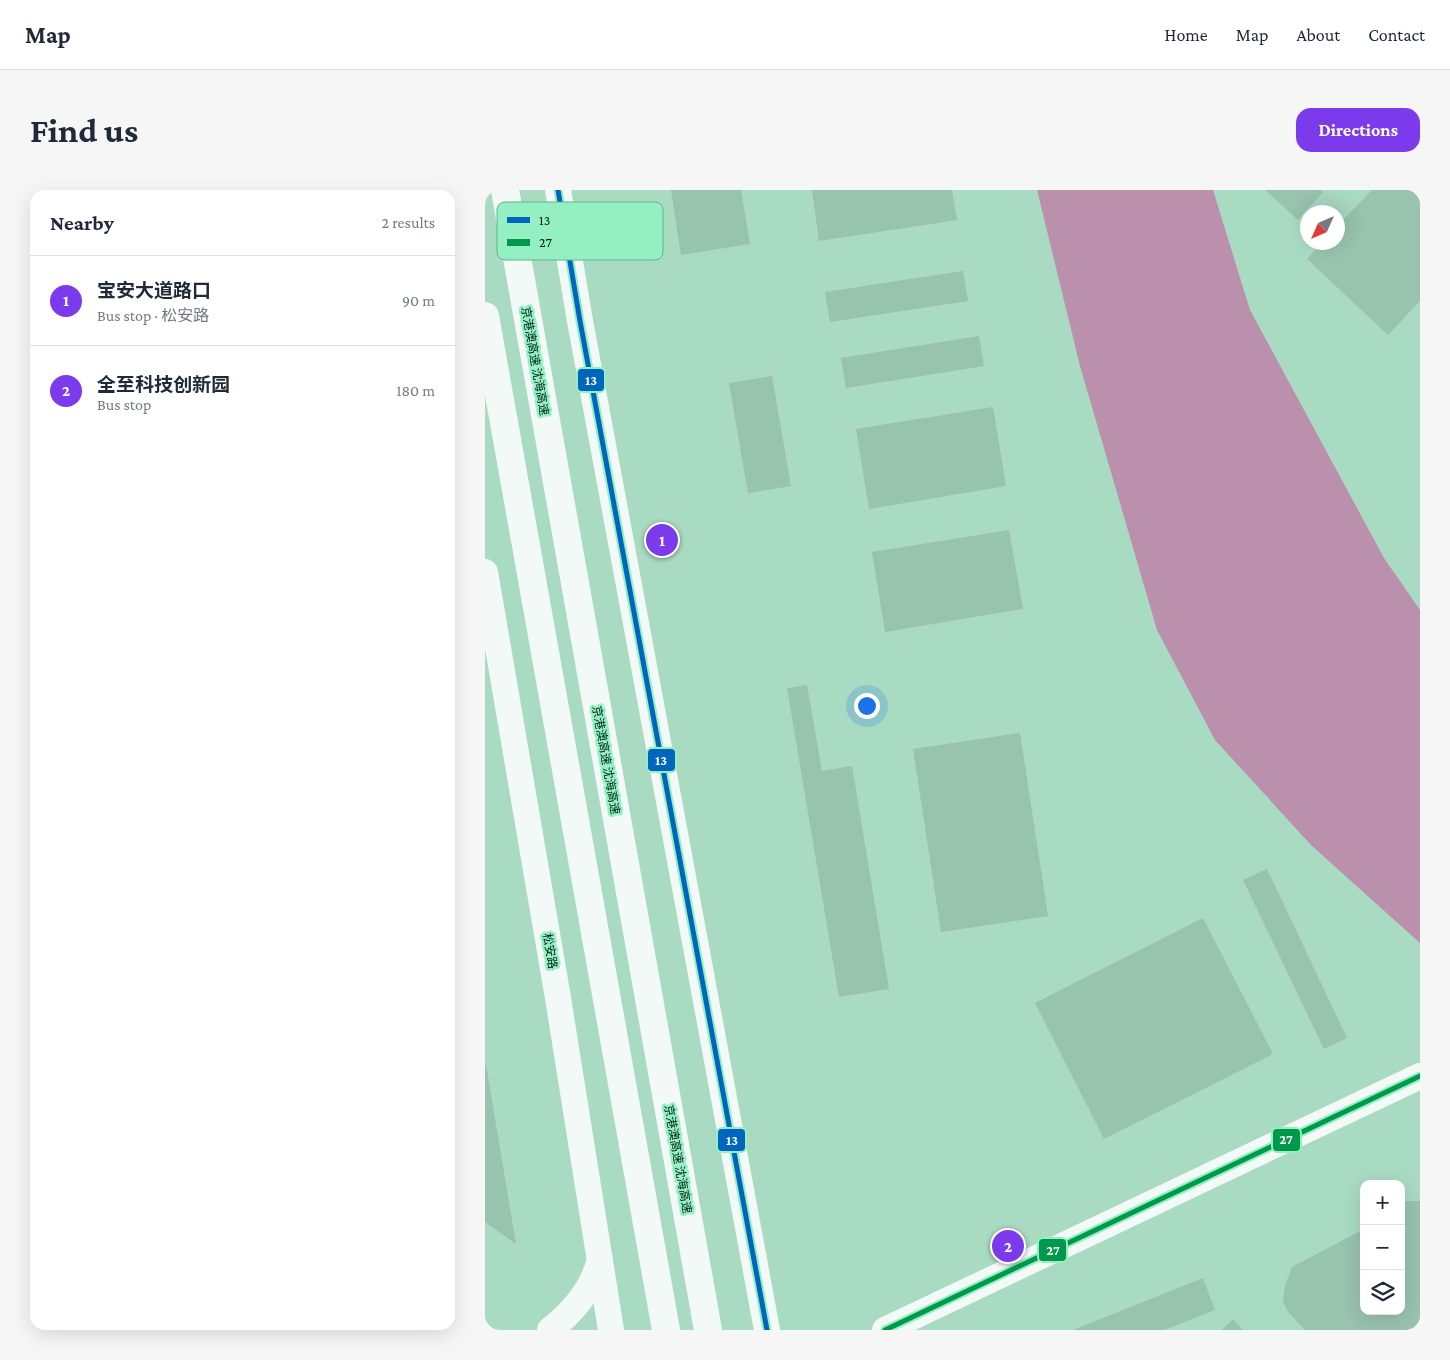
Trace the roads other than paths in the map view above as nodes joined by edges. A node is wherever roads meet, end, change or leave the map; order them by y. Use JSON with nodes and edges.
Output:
{"nodes":[{"id":1,"x":517,"y":260,"type":"edge"},
{"id":2,"x":570,"y":260,"type":"edge"},
{"id":3,"x":485,"y":316,"type":"edge"},
{"id":4,"x":485,"y":572,"type":"edge"},
{"id":5,"x":1420,"y":1076,"type":"edge"},
{"id":6,"x":600,"y":1259,"type":"junction"},
{"id":7,"x":551,"y":1330,"type":"edge"},
{"id":8,"x":611,"y":1330,"type":"edge"},
{"id":9,"x":666,"y":1330,"type":"edge"},
{"id":10,"x":708,"y":1330,"type":"edge"},
{"id":11,"x":767,"y":1330,"type":"edge"},
{"id":12,"x":885,"y":1330,"type":"edge"}],
"edges":[{"from":1,"to":10,"type":"highway","name":"京港澳高速 沈海高速"},
{"from":2,"to":11,"type":"main road"},
{"from":3,"to":9,"type":"highway"},
{"from":4,"to":6,"type":"main road","name":"松安路"},
{"from":5,"to":12,"type":"main road"},
{"from":6,"to":7,"type":"main road"},
{"from":6,"to":8,"type":"main road","name":"松安路"}]}
